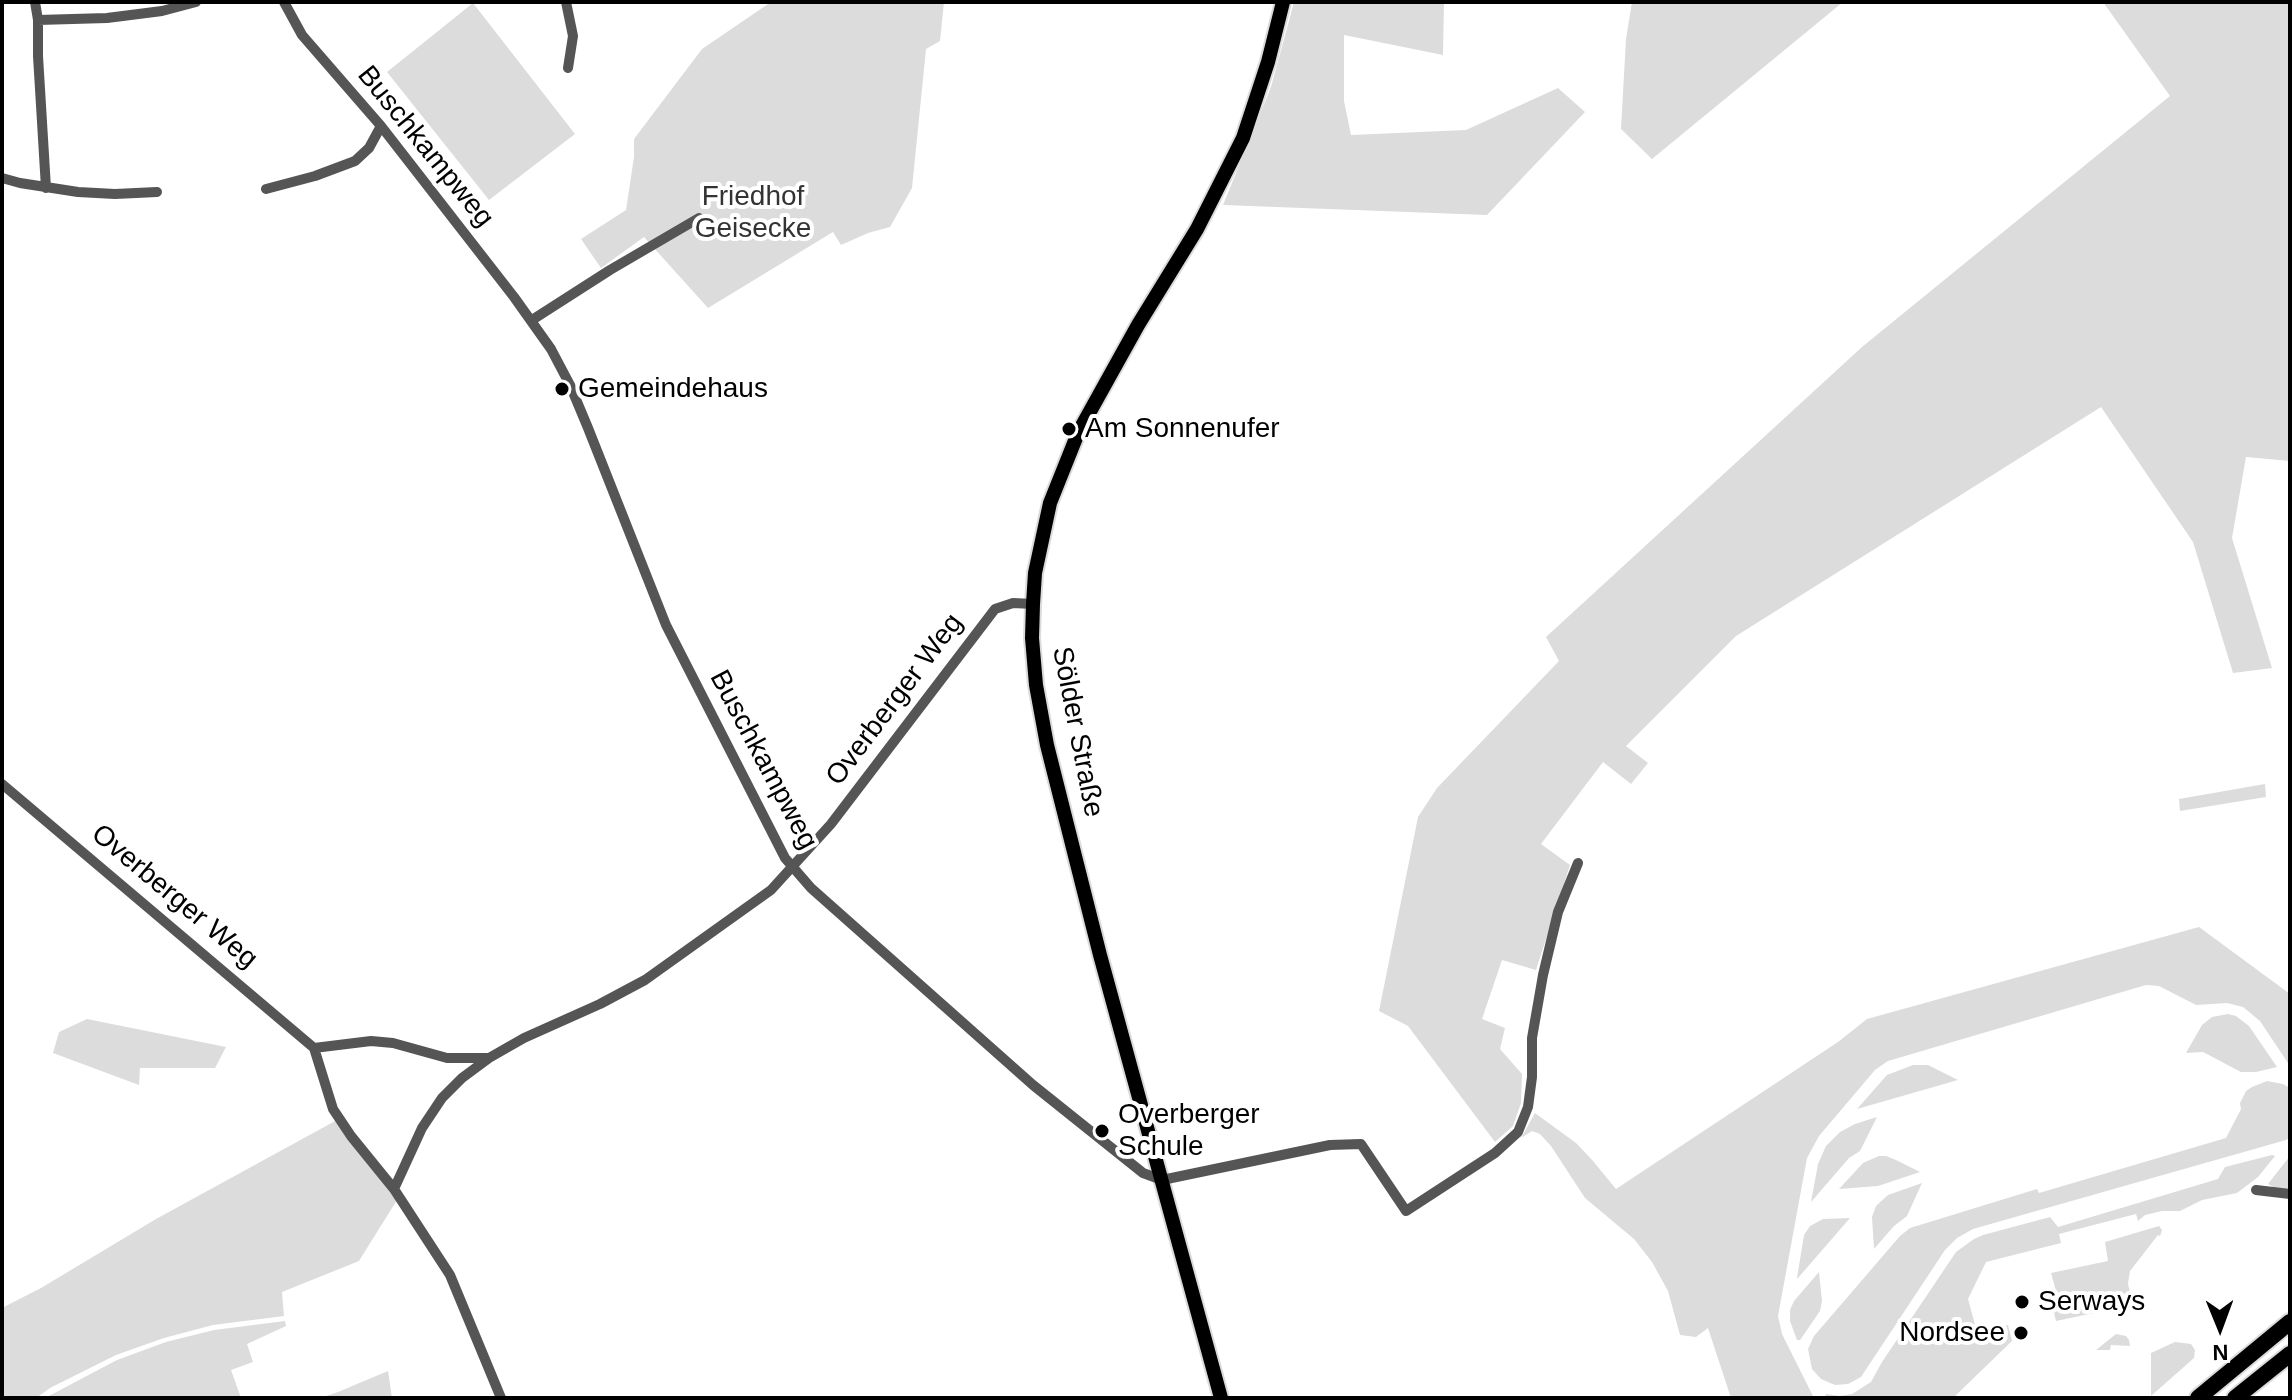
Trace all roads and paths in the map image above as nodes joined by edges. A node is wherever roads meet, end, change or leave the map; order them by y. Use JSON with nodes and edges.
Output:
{"nodes":[{"id":1,"x":35,"y":2,"type":"edge"},
{"id":2,"x":196,"y":2,"type":"edge"},
{"id":3,"x":284,"y":2,"type":"edge"},
{"id":4,"x":566,"y":2,"type":"edge"},
{"id":5,"x":1283,"y":2,"type":"edge"},
{"id":6,"x":162,"y":7,"type":"edge"},
{"id":7,"x":38,"y":20,"type":"junction"},
{"id":8,"x":568,"y":68,"type":"dead end"},
{"id":9,"x":381,"y":126,"type":"junction"},
{"id":10,"x":2,"y":178,"type":"edge"},
{"id":11,"x":46,"y":188,"type":"junction"},
{"id":12,"x":266,"y":189,"type":"dead end"},
{"id":13,"x":157,"y":192,"type":"dead end"},
{"id":14,"x":699,"y":218,"type":"dead end"},
{"id":15,"x":532,"y":320,"type":"junction"},
{"id":16,"x":1033,"y":604,"type":"junction"},
{"id":17,"x":2,"y":784,"type":"edge"},
{"id":18,"x":1578,"y":863,"type":"dead end"},
{"id":19,"x":791,"y":867,"type":"junction"},
{"id":20,"x":314,"y":1048,"type":"junction"},
{"id":21,"x":489,"y":1058,"type":"junction"},
{"id":22,"x":1162,"y":1180,"type":"junction"},
{"id":23,"x":394,"y":1189,"type":"junction"},
{"id":24,"x":2256,"y":1190,"type":"dead end"},
{"id":25,"x":2290,"y":1194,"type":"edge"},
{"id":26,"x":2290,"y":1322,"type":"edge"},
{"id":27,"x":2290,"y":1354,"type":"edge"},
{"id":28,"x":501,"y":1398,"type":"edge"},
{"id":29,"x":1221,"y":1398,"type":"edge"},
{"id":30,"x":2198,"y":1398,"type":"edge"},
{"id":31,"x":2235,"y":1398,"type":"edge"}],
"edges":[{"from":1,"to":7,"type":"street"},
{"from":2,"to":6,"type":"street"},
{"from":3,"to":9,"type":"street","name":"Buschkampweg"},
{"from":4,"to":8,"type":"street"},
{"from":5,"to":16,"type":"main road","name":"Sölder Straße"},
{"from":6,"to":7,"type":"street"},
{"from":7,"to":11,"type":"street"},
{"from":9,"to":12,"type":"street"},
{"from":9,"to":15,"type":"street","name":"Buschkampweg"},
{"from":10,"to":11,"type":"street"},
{"from":11,"to":13,"type":"street"},
{"from":14,"to":15,"type":"street"},
{"from":15,"to":19,"type":"street","name":"Buschkampweg"},
{"from":16,"to":19,"type":"street","name":"Overberger Weg"},
{"from":16,"to":22,"type":"main road","name":"Sölder Straße"},
{"from":17,"to":20,"type":"street","name":"Overberger Weg"},
{"from":18,"to":22,"type":"street"},
{"from":19,"to":21,"type":"street","name":"Overberger Weg"},
{"from":19,"to":22,"type":"street","name":"Buschkampweg"},
{"from":20,"to":21,"type":"street","name":"Overberger Weg"},
{"from":20,"to":23,"type":"street"},
{"from":21,"to":23,"type":"street","name":"Overberger Weg"},
{"from":22,"to":29,"type":"main road","name":"Sölder Straße"},
{"from":23,"to":28,"type":"street"},
{"from":24,"to":25,"type":"street"},
{"from":26,"to":30,"type":"highway"},
{"from":27,"to":31,"type":"highway"}]}
